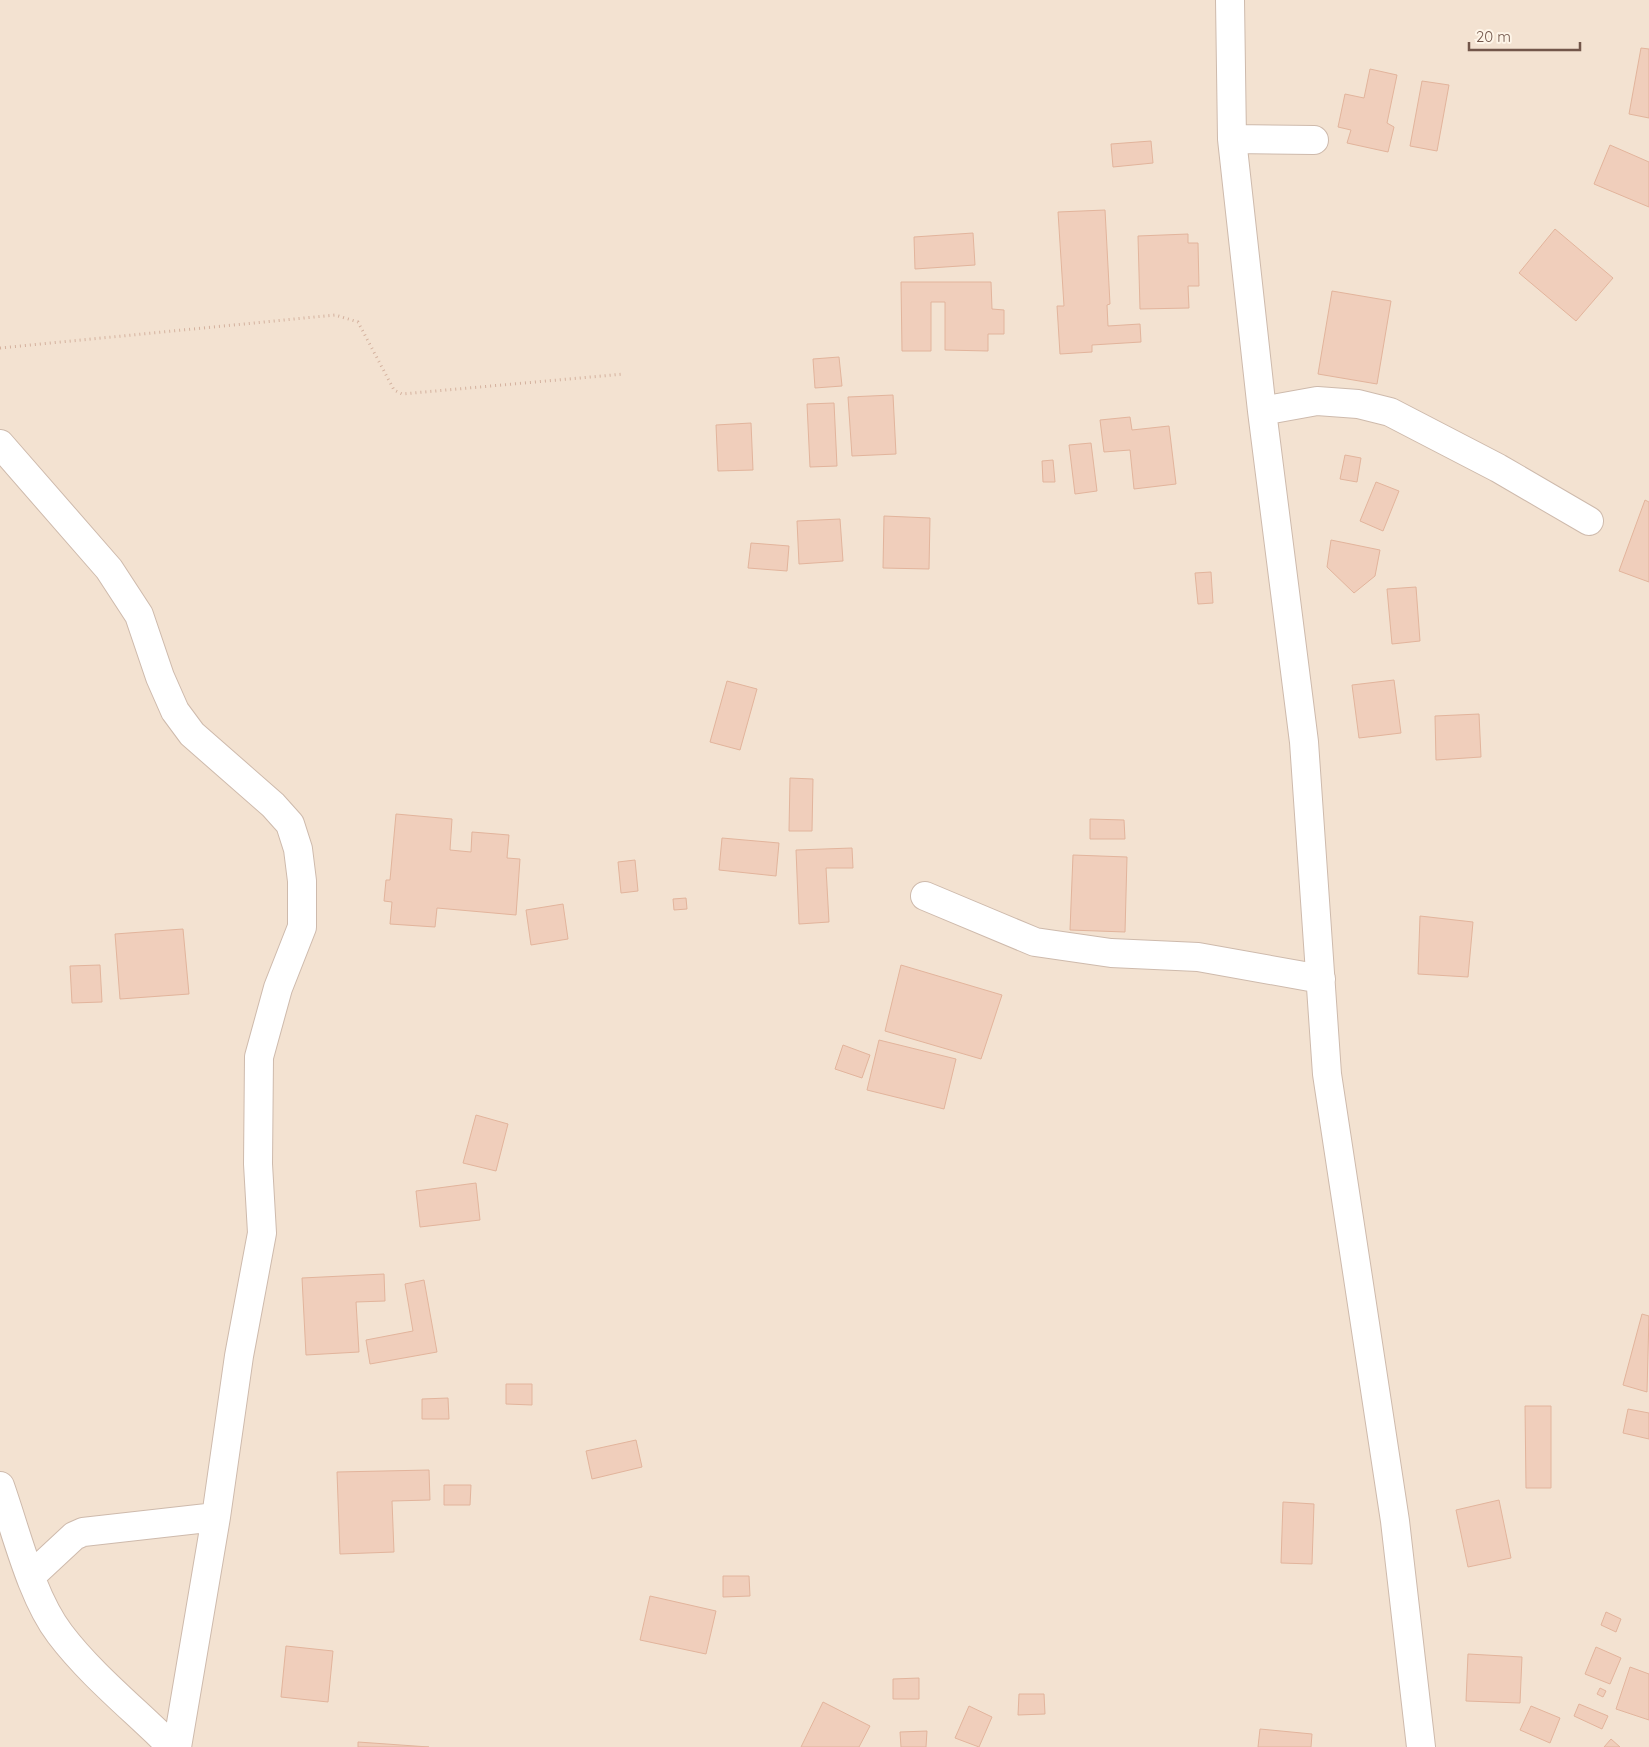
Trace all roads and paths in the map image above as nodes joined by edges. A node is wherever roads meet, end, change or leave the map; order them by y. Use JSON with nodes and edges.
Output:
{"nodes":[{"id":1,"x":1230,"y":0,"type":"edge"},
{"id":2,"x":1232,"y":139,"type":"junction"},
{"id":3,"x":1314,"y":140,"type":"dead end"},
{"id":4,"x":0,"y":348,"type":"edge"},
{"id":5,"x":624,"y":374,"type":"dead end"},
{"id":6,"x":1262,"y":411,"type":"junction"},
{"id":7,"x":0,"y":444,"type":"edge"},
{"id":8,"x":1589,"y":521,"type":"dead end"},
{"id":9,"x":925,"y":896,"type":"dead end"},
{"id":10,"x":1322,"y":979,"type":"junction"},
{"id":11,"x":0,"y":1486,"type":"edge"},
{"id":12,"x":216,"y":1517,"type":"junction"},
{"id":13,"x":31,"y":1576,"type":"junction"},
{"id":14,"x":172,"y":1747,"type":"edge"},
{"id":15,"x":177,"y":1747,"type":"edge"},
{"id":16,"x":1421,"y":1747,"type":"edge"}],
"edges":[{"from":1,"to":2,"type":"street"},
{"from":2,"to":3,"type":"street"},
{"from":2,"to":6,"type":"street"},
{"from":4,"to":5,"type":"path"},
{"from":6,"to":8,"type":"street"},
{"from":6,"to":10,"type":"street"},
{"from":7,"to":12,"type":"street"},
{"from":9,"to":10,"type":"street"},
{"from":10,"to":16,"type":"street"},
{"from":11,"to":13,"type":"street"},
{"from":12,"to":13,"type":"street"},
{"from":12,"to":15,"type":"street"},
{"from":13,"to":14,"type":"street"}]}
